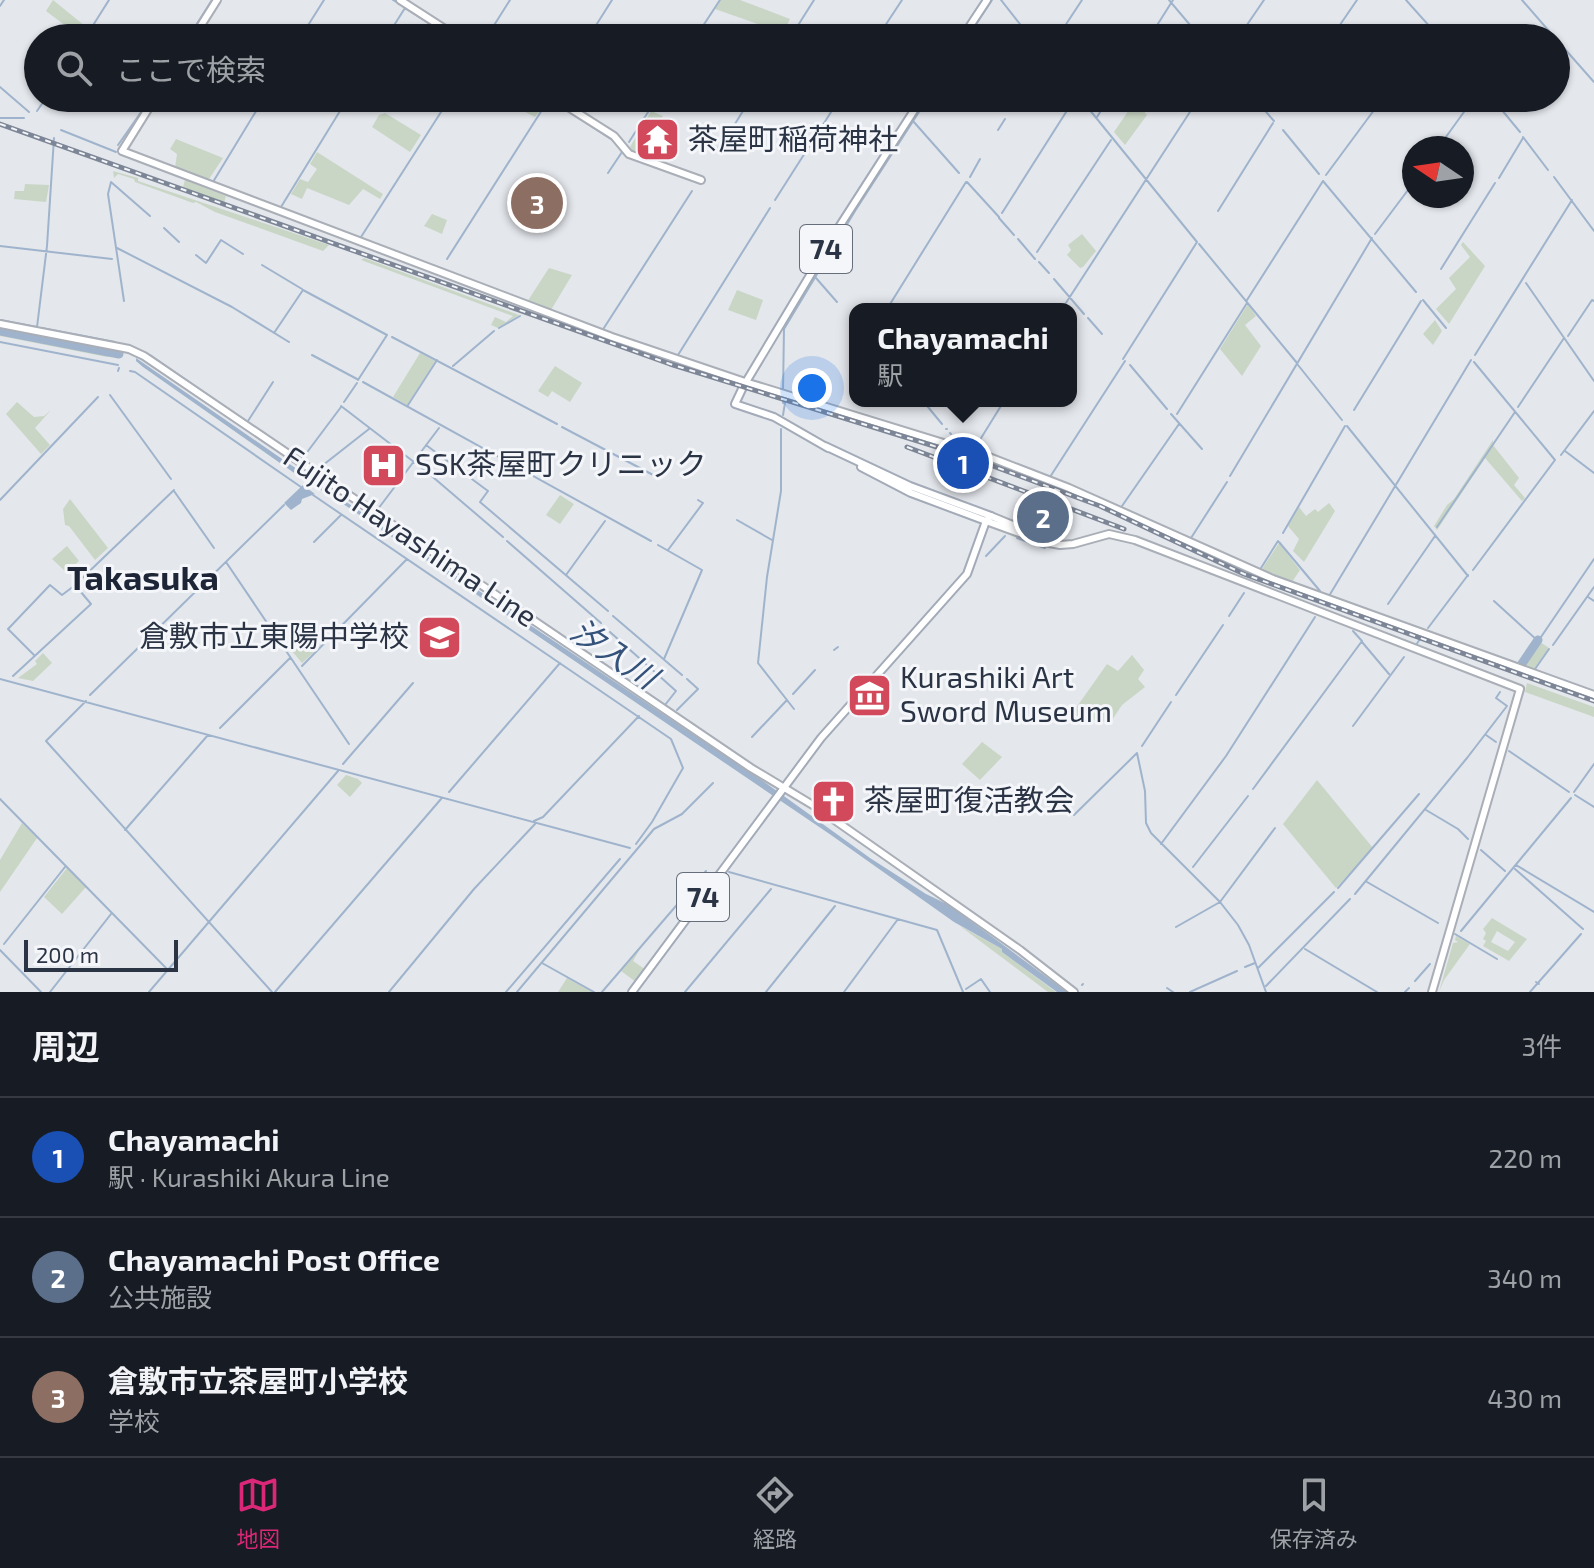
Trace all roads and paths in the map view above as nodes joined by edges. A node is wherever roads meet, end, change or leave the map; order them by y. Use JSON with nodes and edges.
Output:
{"nodes":[{"id":1,"x":217,"y":0,"type":"edge"},
{"id":2,"x":400,"y":0,"type":"edge"},
{"id":3,"x":987,"y":0,"type":"edge"},
{"id":4,"x":202,"y":24,"type":"edge"},
{"id":5,"x":437,"y":24,"type":"edge"},
{"id":6,"x":971,"y":24,"type":"edge"},
{"id":7,"x":146,"y":112,"type":"edge"},
{"id":8,"x":576,"y":112,"type":"edge"},
{"id":9,"x":913,"y":112,"type":"edge"},
{"id":10,"x":701,"y":180,"type":"dead end"},
{"id":11,"x":0,"y":324,"type":"edge"},
{"id":12,"x":745,"y":382,"type":"junction"},
{"id":13,"x":825,"y":446,"type":"junction"},
{"id":14,"x":874,"y":469,"type":"junction"},
{"id":15,"x":911,"y":493,"type":"junction"},
{"id":16,"x":944,"y":498,"type":"junction"},
{"id":17,"x":970,"y":515,"type":"junction"},
{"id":18,"x":989,"y":518,"type":"junction"},
{"id":19,"x":1525,"y":671,"type":"junction"},
{"id":20,"x":1520,"y":689,"type":"junction"},
{"id":21,"x":1594,"y":695,"type":"edge"},
{"id":22,"x":784,"y":790,"type":"junction"},
{"id":23,"x":632,"y":992,"type":"edge"},
{"id":24,"x":1074,"y":992,"type":"edge"},
{"id":25,"x":1432,"y":992,"type":"edge"}],
"edges":[{"from":1,"to":4,"type":"street"},
{"from":2,"to":5,"type":"street"},
{"from":3,"to":6,"type":"street"},
{"from":7,"to":12,"type":"street"},
{"from":8,"to":10,"type":"street"},
{"from":9,"to":12,"type":"street","number":"74"},
{"from":11,"to":22,"type":"street","name":"Fujito Hayashima Line"},
{"from":12,"to":13,"type":"street"},
{"from":12,"to":19,"type":"street"},
{"from":13,"to":14,"type":"street"},
{"from":13,"to":15,"type":"street"},
{"from":14,"to":15,"type":"street"},
{"from":14,"to":16,"type":"street"},
{"from":15,"to":17,"type":"street"},
{"from":16,"to":17,"type":"street"},
{"from":16,"to":18,"type":"street"},
{"from":17,"to":18,"type":"street"},
{"from":18,"to":20,"type":"street"},
{"from":18,"to":22,"type":"street","number":"74"},
{"from":19,"to":20,"type":"street"},
{"from":19,"to":21,"type":"street"},
{"from":20,"to":25,"type":"street"},
{"from":22,"to":23,"type":"street","number":"74"},
{"from":22,"to":24,"type":"street","name":"Fujito Hayashima Line"}]}
